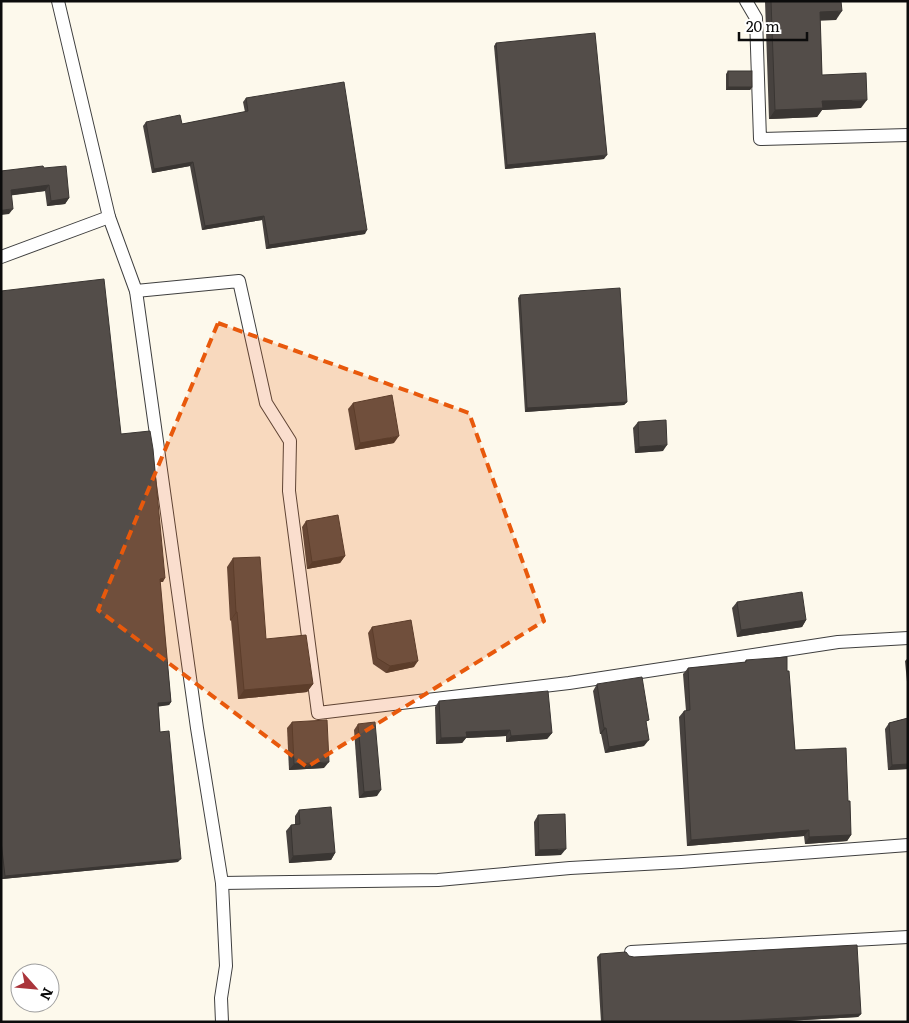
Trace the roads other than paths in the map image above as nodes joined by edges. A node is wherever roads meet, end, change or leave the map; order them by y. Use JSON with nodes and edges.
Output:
{"nodes":[{"id":1,"x":58,"y":1,"type":"edge"},
{"id":2,"x":746,"y":1,"type":"edge"},
{"id":3,"x":908,"y":135,"type":"edge"},
{"id":4,"x":109,"y":217,"type":"junction"},
{"id":5,"x":1,"y":256,"type":"edge"},
{"id":6,"x":136,"y":291,"type":"junction"},
{"id":7,"x":908,"y":638,"type":"edge"},
{"id":8,"x":908,"y":846,"type":"edge"},
{"id":9,"x":222,"y":883,"type":"junction"},
{"id":10,"x":908,"y":937,"type":"edge"},
{"id":11,"x":631,"y":952,"type":"dead end"},
{"id":12,"x":222,"y":1022,"type":"edge"}],
"edges":[{"from":1,"to":4,"type":"lane"},
{"from":2,"to":3,"type":"lane"},
{"from":4,"to":5,"type":"lane"},
{"from":4,"to":6,"type":"lane"},
{"from":6,"to":7,"type":"lane"},
{"from":6,"to":9,"type":"lane"},
{"from":8,"to":9,"type":"lane"},
{"from":9,"to":12,"type":"lane"},
{"from":10,"to":11,"type":"lane"}]}
